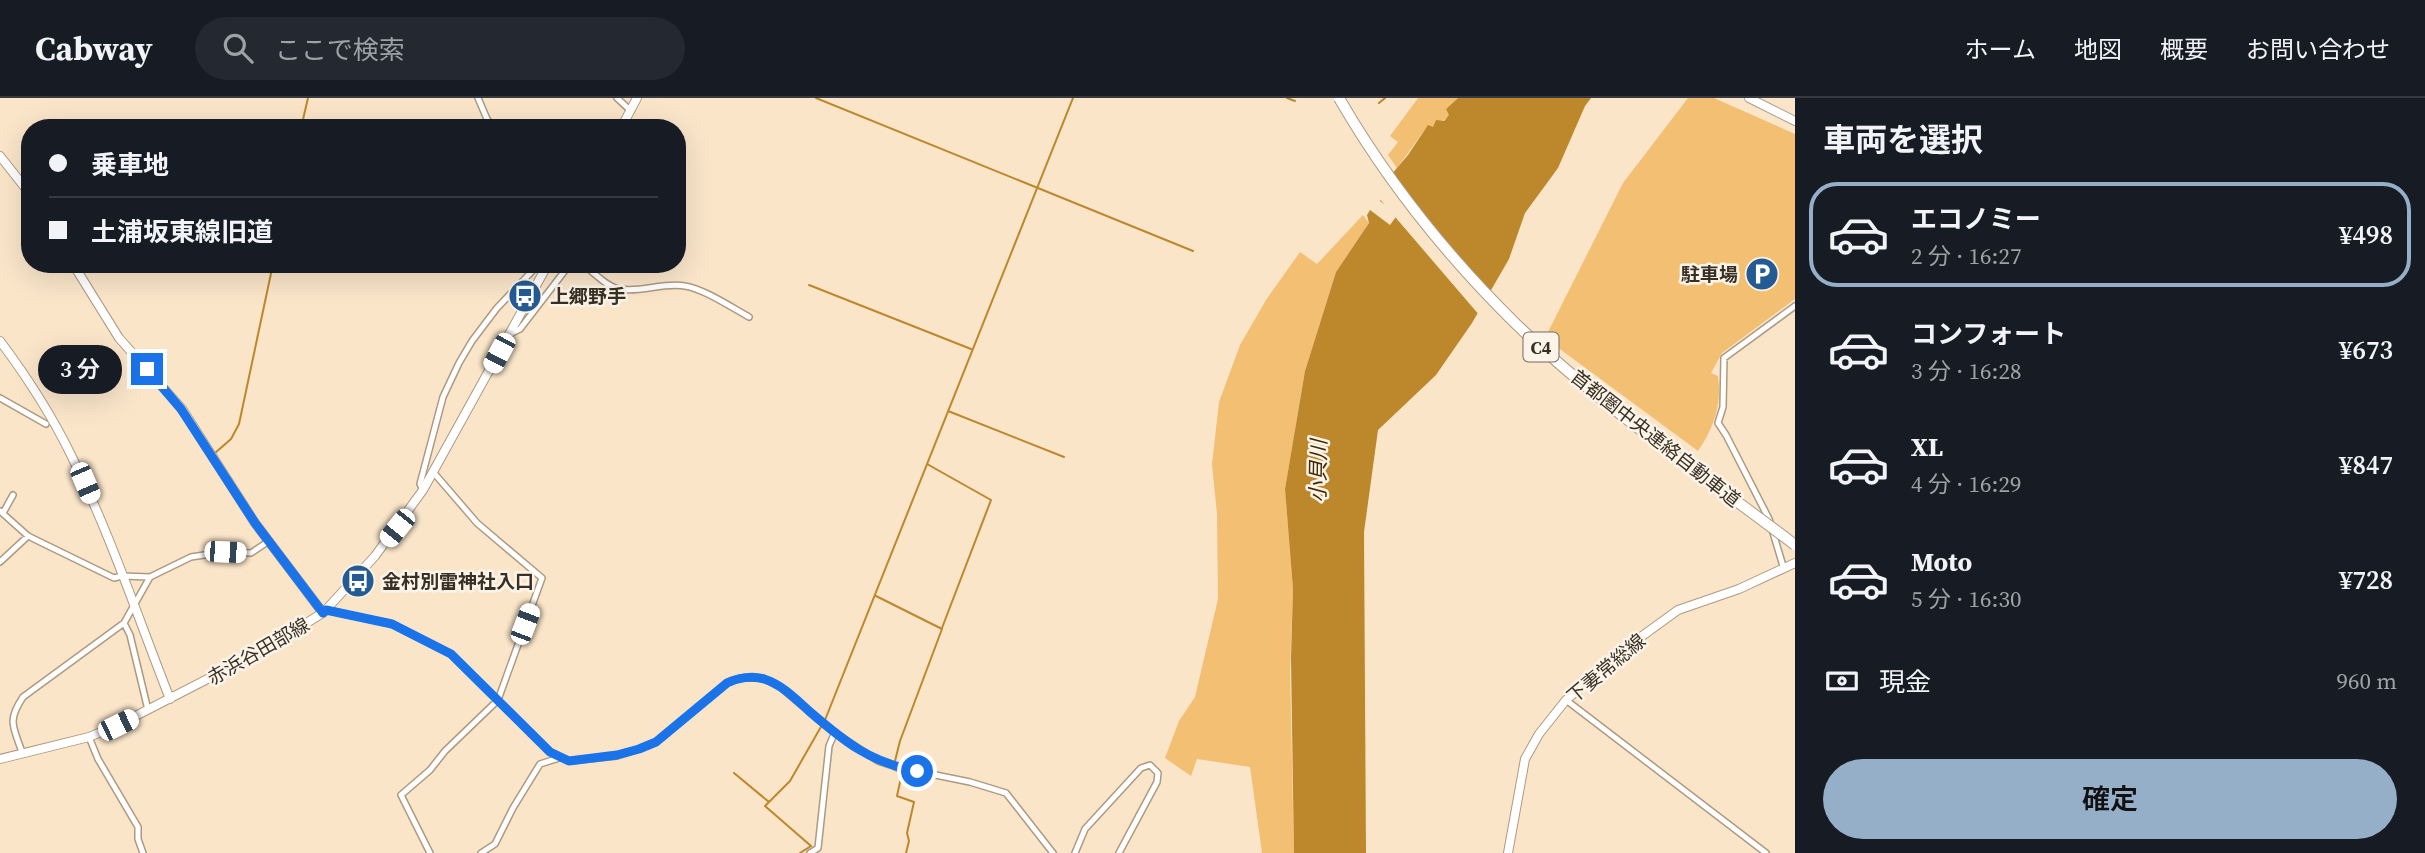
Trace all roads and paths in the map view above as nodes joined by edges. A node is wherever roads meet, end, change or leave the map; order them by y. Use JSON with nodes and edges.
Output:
{"nodes":[{"id":1,"x":478,"y":98,"type":"edge"},
{"id":2,"x":617,"y":98,"type":"edge"},
{"id":3,"x":637,"y":98,"type":"edge"},
{"id":4,"x":1339,"y":98,"type":"edge"},
{"id":5,"x":1749,"y":98,"type":"edge"},
{"id":6,"x":631,"y":111,"type":"junction"},
{"id":7,"x":487,"y":119,"type":"edge"},
{"id":8,"x":626,"y":119,"type":"edge"},
{"id":9,"x":1795,"y":121,"type":"edge"},
{"id":10,"x":0,"y":156,"type":"edge"},
{"id":11,"x":21,"y":183,"type":"edge"},
{"id":12,"x":79,"y":273,"type":"edge"},
{"id":13,"x":530,"y":273,"type":"edge"},
{"id":14,"x":543,"y":273,"type":"edge"},
{"id":15,"x":563,"y":273,"type":"edge"},
{"id":16,"x":594,"y":273,"type":"edge"},
{"id":17,"x":1795,"y":306,"type":"edge"},
{"id":18,"x":749,"y":317,"type":"dead end"},
{"id":19,"x":510,"y":334,"type":"junction"},
{"id":20,"x":0,"y":341,"type":"edge"},
{"id":21,"x":0,"y":398,"type":"edge"},
{"id":22,"x":46,"y":424,"type":"dead end"},
{"id":23,"x":434,"y":473,"type":"junction"},
{"id":24,"x":423,"y":490,"type":"junction"},
{"id":25,"x":13,"y":495,"type":"dead end"},
{"id":26,"x":1,"y":512,"type":"edge"},
{"id":27,"x":28,"y":536,"type":"junction"},
{"id":28,"x":269,"y":541,"type":"junction"},
{"id":29,"x":1795,"y":545,"type":"edge"},
{"id":30,"x":0,"y":562,"type":"edge"},
{"id":31,"x":1795,"y":563,"type":"edge"},
{"id":32,"x":1783,"y":566,"type":"junction"},
{"id":33,"x":122,"y":576,"type":"junction"},
{"id":34,"x":150,"y":577,"type":"junction"},
{"id":35,"x":134,"y":607,"type":"junction"},
{"id":36,"x":324,"y":611,"type":"junction"},
{"id":37,"x":124,"y":623,"type":"junction"},
{"id":38,"x":170,"y":699,"type":"junction"},
{"id":39,"x":498,"y":700,"type":"junction"},
{"id":40,"x":1566,"y":700,"type":"junction"},
{"id":41,"x":148,"y":710,"type":"junction"},
{"id":42,"x":835,"y":733,"type":"junction"},
{"id":43,"x":89,"y":737,"type":"junction"},
{"id":44,"x":22,"y":752,"type":"junction"},
{"id":45,"x":559,"y":758,"type":"junction"},
{"id":46,"x":0,"y":759,"type":"edge"},
{"id":47,"x":143,"y":853,"type":"edge"},
{"id":48,"x":430,"y":853,"type":"edge"},
{"id":49,"x":481,"y":853,"type":"edge"},
{"id":50,"x":810,"y":853,"type":"edge"},
{"id":51,"x":1053,"y":853,"type":"edge"},
{"id":52,"x":1075,"y":853,"type":"edge"},
{"id":53,"x":1119,"y":853,"type":"edge"},
{"id":54,"x":1508,"y":853,"type":"edge"},
{"id":55,"x":1766,"y":853,"type":"edge"}],
"edges":[{"from":1,"to":7,"type":"street"},
{"from":2,"to":6,"type":"street"},
{"from":3,"to":6,"type":"main road"},
{"from":4,"to":29,"type":"highway","name":"首都圏中央連絡自動車道","number":"C4","bridge":true},
{"from":5,"to":9,"type":"main road"},
{"from":6,"to":8,"type":"main road"},
{"from":10,"to":11,"type":"main road"},
{"from":12,"to":28,"type":"main road"},
{"from":13,"to":24,"type":"street"},
{"from":14,"to":19,"type":"main road","name":"赤浜谷田部線"},
{"from":15,"to":19,"type":"street"},
{"from":16,"to":18,"type":"street"},
{"from":17,"to":32,"type":"street"},
{"from":19,"to":23,"type":"main road","name":"赤浜谷田部線"},
{"from":20,"to":33,"type":"main road"},
{"from":21,"to":22,"type":"street"},
{"from":23,"to":24,"type":"main road","name":"赤浜谷田部線"},
{"from":23,"to":39,"type":"street"},
{"from":24,"to":36,"type":"main road","name":"赤浜谷田部線"},
{"from":25,"to":26,"type":"street"},
{"from":26,"to":27,"type":"street"},
{"from":27,"to":30,"type":"street"},
{"from":27,"to":33,"type":"street"},
{"from":28,"to":34,"type":"street"},
{"from":28,"to":36,"type":"main road"},
{"from":31,"to":32,"type":"main road","name":"下妻常総線"},
{"from":32,"to":40,"type":"main road","name":"下妻常総線"},
{"from":33,"to":34,"type":"street"},
{"from":33,"to":35,"type":"main road"},
{"from":34,"to":35,"type":"street"},
{"from":35,"to":37,"type":"street"},
{"from":35,"to":38,"type":"main road"},
{"from":36,"to":38,"type":"main road","name":"赤浜谷田部線"},
{"from":36,"to":39,"type":"street"},
{"from":37,"to":41,"type":"street"},
{"from":37,"to":44,"type":"street"},
{"from":38,"to":41,"type":"main road","name":"赤浜谷田部線"},
{"from":39,"to":45,"type":"street"},
{"from":39,"to":48,"type":"street"},
{"from":40,"to":54,"type":"main road","name":"下妻常総線"},
{"from":40,"to":55,"type":"street"},
{"from":41,"to":43,"type":"main road","name":"赤浜谷田部線"},
{"from":42,"to":45,"type":"street"},
{"from":42,"to":50,"type":"street"},
{"from":42,"to":51,"type":"street"},
{"from":43,"to":44,"type":"main road","name":"赤浜谷田部線"},
{"from":43,"to":47,"type":"street"},
{"from":44,"to":46,"type":"main road","name":"赤浜谷田部線"},
{"from":45,"to":49,"type":"street"},
{"from":52,"to":53,"type":"street"}]}
